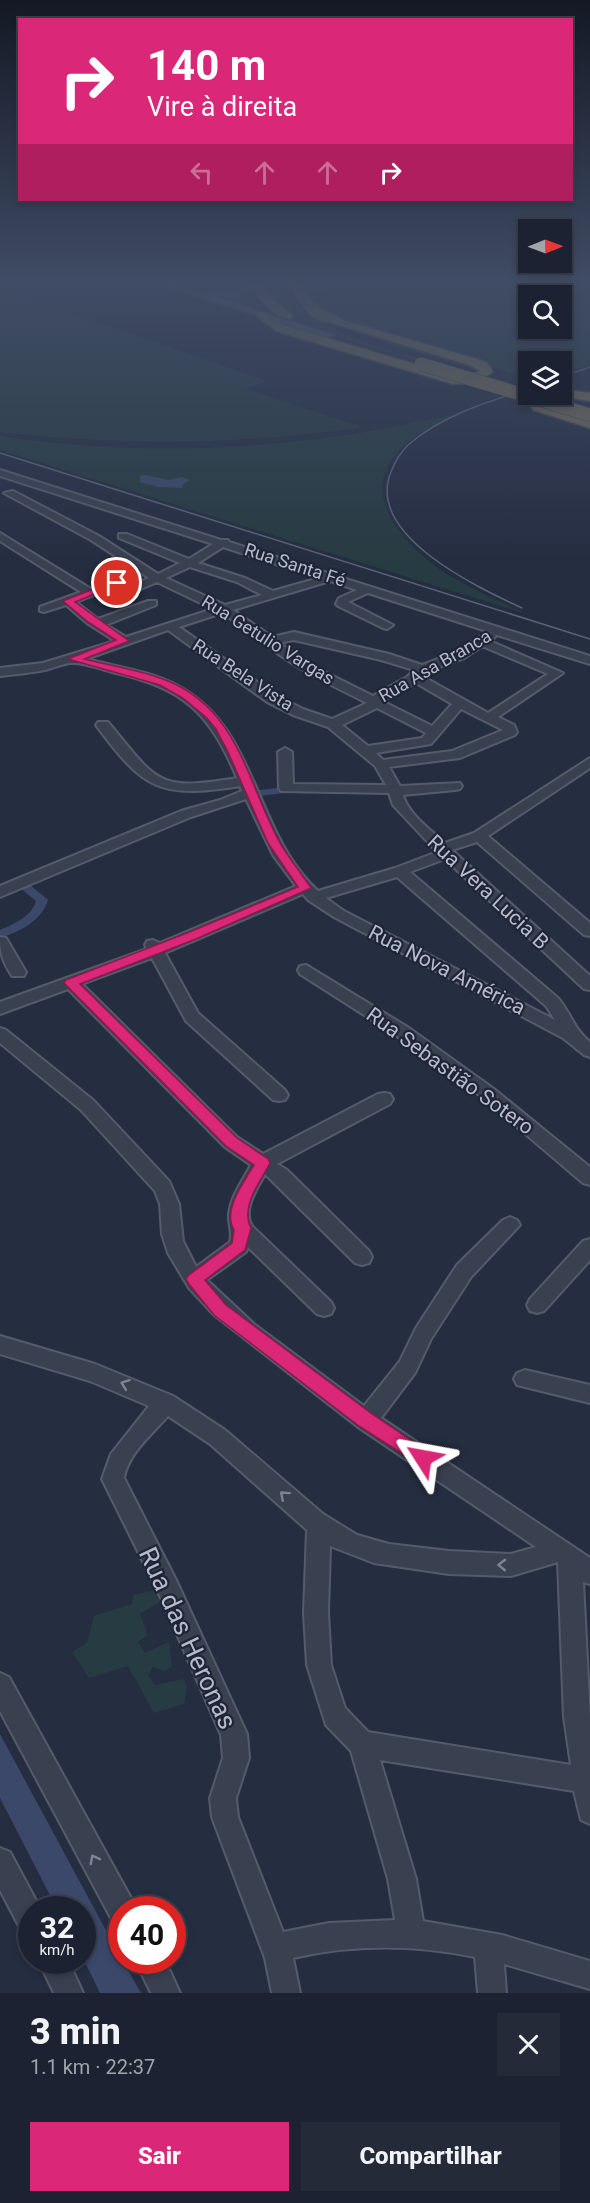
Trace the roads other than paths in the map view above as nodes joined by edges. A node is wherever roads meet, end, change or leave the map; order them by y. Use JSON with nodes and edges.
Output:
{"nodes":[{"id":1,"x":438,"y":376,"type":"edge"},
{"id":2,"x":470,"y":376,"type":"edge"},
{"id":3,"x":478,"y":376,"type":"edge"},
{"id":4,"x":479,"y":376,"type":"edge"},
{"id":5,"x":518,"y":386,"type":"edge"},
{"id":6,"x":572,"y":395,"type":"edge"},
{"id":7,"x":590,"y":398,"type":"edge"},
{"id":8,"x":572,"y":402,"type":"edge"},
{"id":9,"x":537,"y":405,"type":"edge"},
{"id":10,"x":590,"y":408,"type":"edge"},
{"id":11,"x":590,"y":415,"type":"edge"},
{"id":12,"x":590,"y":424,"type":"edge"},
{"id":13,"x":0,"y":473,"type":"edge"},
{"id":14,"x":9,"y":493,"type":"dead end"},
{"id":15,"x":0,"y":536,"type":"edge"},
{"id":16,"x":123,"y":536,"type":"dead end"},
{"id":17,"x":224,"y":542,"type":"junction"},
{"id":18,"x":189,"y":563,"type":"junction"},
{"id":19,"x":332,"y":577,"type":"junction"},
{"id":20,"x":158,"y":578,"type":"junction"},
{"id":21,"x":368,"y":588,"type":"junction"},
{"id":22,"x":90,"y":593,"type":"junction"},
{"id":23,"x":274,"y":596,"type":"junction"},
{"id":24,"x":68,"y":601,"type":"junction"},
{"id":25,"x":152,"y":603,"type":"dead end"},
{"id":26,"x":44,"y":609,"type":"dead end"},
{"id":27,"x":223,"y":609,"type":"junction"},
{"id":28,"x":97,"y":624,"type":"junction"},
{"id":29,"x":387,"y":624,"type":"dead end"},
{"id":30,"x":170,"y":626,"type":"junction"},
{"id":31,"x":497,"y":630,"type":"junction"},
{"id":32,"x":124,"y":641,"type":"junction"},
{"id":33,"x":270,"y":641,"type":"junction"},
{"id":34,"x":482,"y":642,"type":"junction"},
{"id":35,"x":73,"y":659,"type":"junction"},
{"id":36,"x":590,"y":660,"type":"edge"},
{"id":37,"x":0,"y":672,"type":"edge"},
{"id":38,"x":419,"y":673,"type":"junction"},
{"id":39,"x":375,"y":702,"type":"junction"},
{"id":40,"x":459,"y":703,"type":"junction"},
{"id":41,"x":488,"y":718,"type":"junction"},
{"id":42,"x":333,"y":724,"type":"junction"},
{"id":43,"x":103,"y":725,"type":"dead end"},
{"id":44,"x":434,"y":732,"type":"junction"},
{"id":45,"x":366,"y":750,"type":"junction"},
{"id":46,"x":285,"y":752,"type":"dead end"},
{"id":47,"x":590,"y":762,"type":"edge"},
{"id":48,"x":380,"y":764,"type":"junction"},
{"id":49,"x":455,"y":786,"type":"dead end"},
{"id":50,"x":395,"y":790,"type":"junction"},
{"id":51,"x":248,"y":793,"type":"junction"},
{"id":52,"x":479,"y":836,"type":"junction"},
{"id":53,"x":444,"y":851,"type":"junction"},
{"id":54,"x":400,"y":871,"type":"junction"},
{"id":55,"x":0,"y":892,"type":"edge"},
{"id":56,"x":309,"y":892,"type":"junction"},
{"id":57,"x":590,"y":931,"type":"edge"},
{"id":58,"x":0,"y":942,"type":"edge"},
{"id":59,"x":154,"y":948,"type":"junction"},
{"id":60,"x":306,"y":970,"type":"dead end"},
{"id":61,"x":18,"y":972,"type":"dead end"},
{"id":62,"x":71,"y":983,"type":"junction"},
{"id":63,"x":590,"y":985,"type":"edge"},
{"id":64,"x":0,"y":1008,"type":"edge"},
{"id":65,"x":0,"y":1034,"type":"edge"},
{"id":66,"x":569,"y":1034,"type":"junction"},
{"id":67,"x":590,"y":1051,"type":"edge"},
{"id":68,"x":279,"y":1095,"type":"dead end"},
{"id":69,"x":384,"y":1099,"type":"dead end"},
{"id":70,"x":262,"y":1163,"type":"junction"},
{"id":71,"x":590,"y":1178,"type":"edge"},
{"id":72,"x":510,"y":1225,"type":"dead end"},
{"id":73,"x":243,"y":1228,"type":"junction"},
{"id":74,"x":590,"y":1247,"type":"edge"},
{"id":75,"x":362,"y":1257,"type":"dead end"},
{"id":76,"x":194,"y":1279,"type":"junction"},
{"id":77,"x":537,"y":1305,"type":"dead end"},
{"id":78,"x":324,"y":1308,"type":"dead end"},
{"id":79,"x":0,"y":1345,"type":"edge"},
{"id":80,"x":525,"y":1378,"type":"dead end"},
{"id":81,"x":590,"y":1394,"type":"edge"},
{"id":82,"x":165,"y":1403,"type":"junction"},
{"id":83,"x":366,"y":1420,"type":"junction"},
{"id":84,"x":319,"y":1525,"type":"junction"},
{"id":85,"x":563,"y":1552,"type":"junction"},
{"id":86,"x":590,"y":1573,"type":"edge"},
{"id":87,"x":0,"y":1686,"type":"edge"},
{"id":88,"x":362,"y":1743,"type":"junction"},
{"id":89,"x":585,"y":1780,"type":"junction"},
{"id":90,"x":590,"y":1812,"type":"edge"},
{"id":91,"x":0,"y":1862,"type":"edge"},
{"id":92,"x":18,"y":1896,"type":"edge"},
{"id":93,"x":114,"y":1896,"type":"edge"},
{"id":94,"x":411,"y":1934,"type":"junction"},
{"id":95,"x":489,"y":1946,"type":"junction"},
{"id":96,"x":276,"y":1948,"type":"junction"},
{"id":97,"x":59,"y":1974,"type":"edge"},
{"id":98,"x":156,"y":1974,"type":"edge"},
{"id":99,"x":590,"y":1975,"type":"edge"},
{"id":100,"x":69,"y":1993,"type":"edge"},
{"id":101,"x":166,"y":1993,"type":"edge"},
{"id":102,"x":286,"y":1993,"type":"edge"},
{"id":103,"x":492,"y":1993,"type":"edge"}],
"edges":[{"from":1,"to":3,"type":"highway"},
{"from":2,"to":11,"type":"highway","bridge":true},
{"from":4,"to":5,"type":"highway"},
{"from":6,"to":7,"type":"highway"},
{"from":8,"to":10,"type":"highway"},
{"from":9,"to":12,"type":"highway"},
{"from":13,"to":17,"type":"street","name":"Rua Santa Fé"},
{"from":14,"to":20,"type":"street","name":"Rua Getulio Vargas"},
{"from":15,"to":22,"type":"street"},
{"from":16,"to":18,"type":"street"},
{"from":17,"to":18,"type":"street"},
{"from":17,"to":19,"type":"street","name":"Rua Santa Fé"},
{"from":18,"to":20,"type":"street"},
{"from":18,"to":23,"type":"street"},
{"from":19,"to":21,"type":"street","name":"Rua Santa Fé"},
{"from":19,"to":23,"type":"street"},
{"from":20,"to":22,"type":"street"},
{"from":20,"to":27,"type":"street","name":"Rua Getulio Vargas"},
{"from":21,"to":29,"type":"street"},
{"from":21,"to":31,"type":"street","name":"Rua Santa Fé"},
{"from":22,"to":24,"type":"street"},
{"from":23,"to":27,"type":"street"},
{"from":24,"to":26,"type":"street"},
{"from":24,"to":28,"type":"street"},
{"from":25,"to":28,"type":"street"},
{"from":27,"to":30,"type":"street"},
{"from":27,"to":33,"type":"street","name":"Rua Getulio Vargas"},
{"from":28,"to":32,"type":"street"},
{"from":30,"to":32,"type":"street"},
{"from":30,"to":42,"type":"street","name":"Rua Bela Vista"},
{"from":31,"to":34,"type":"street","name":"Rua Asa Branca"},
{"from":31,"to":36,"type":"street","name":"Rua Santa Fé"},
{"from":32,"to":35,"type":"street"},
{"from":33,"to":38,"type":"street"},
{"from":33,"to":39,"type":"street","name":"Rua Getulio Vargas"},
{"from":34,"to":38,"type":"street","name":"Rua Asa Branca"},
{"from":34,"to":41,"type":"street"},
{"from":35,"to":37,"type":"street"},
{"from":35,"to":51,"type":"street"},
{"from":38,"to":39,"type":"street","name":"Rua Asa Branca"},
{"from":38,"to":40,"type":"street"},
{"from":39,"to":42,"type":"street","name":"Rua Asa Branca"},
{"from":39,"to":44,"type":"street","name":"Rua Getulio Vargas"},
{"from":40,"to":41,"type":"street"},
{"from":40,"to":44,"type":"street"},
{"from":41,"to":48,"type":"street"},
{"from":42,"to":45,"type":"street","name":"Rua Bela Vista"},
{"from":43,"to":51,"type":"street"},
{"from":44,"to":45,"type":"street"},
{"from":45,"to":48,"type":"street","name":"Rua Bela Vista"},
{"from":46,"to":50,"type":"street"},
{"from":47,"to":52,"type":"street"},
{"from":48,"to":50,"type":"street","name":"Rua Bela Vista"},
{"from":49,"to":50,"type":"street"},
{"from":50,"to":53,"type":"street","name":"Rua Vera Lucia B"},
{"from":51,"to":55,"type":"street"},
{"from":51,"to":56,"type":"street"},
{"from":52,"to":53,"type":"street"},
{"from":52,"to":57,"type":"street"},
{"from":53,"to":54,"type":"street"},
{"from":53,"to":63,"type":"street","name":"Rua Vera Lucia B"},
{"from":54,"to":56,"type":"street"},
{"from":54,"to":66,"type":"street"},
{"from":56,"to":59,"type":"street"},
{"from":56,"to":66,"type":"street","name":"Rua Nova América"},
{"from":58,"to":61,"type":"street"},
{"from":59,"to":62,"type":"street"},
{"from":59,"to":68,"type":"street"},
{"from":60,"to":71,"type":"street","name":"Rua Sebastião Sotero"},
{"from":62,"to":64,"type":"street"},
{"from":62,"to":70,"type":"street"},
{"from":65,"to":76,"type":"street"},
{"from":66,"to":67,"type":"street","name":"Rua Nova América"},
{"from":69,"to":70,"type":"street"},
{"from":70,"to":73,"type":"street"},
{"from":70,"to":75,"type":"street"},
{"from":72,"to":83,"type":"street"},
{"from":73,"to":76,"type":"street"},
{"from":73,"to":78,"type":"street"},
{"from":74,"to":77,"type":"street"},
{"from":76,"to":83,"type":"street"},
{"from":82,"to":79,"type":"street","one_way":true},
{"from":80,"to":81,"type":"street"},
{"from":84,"to":82,"type":"street","one_way":true},
{"from":82,"to":96,"type":"street","name":"Rua das Heronas"},
{"from":83,"to":85,"type":"street"},
{"from":85,"to":84,"type":"street","one_way":true},
{"from":84,"to":88,"type":"street"},
{"from":85,"to":86,"type":"street"},
{"from":85,"to":89,"type":"street"},
{"from":93,"to":87,"type":"street","one_way":true},
{"from":88,"to":89,"type":"street"},
{"from":88,"to":94,"type":"street"},
{"from":89,"to":90,"type":"street"},
{"from":91,"to":92,"type":"street"},
{"from":94,"to":95,"type":"street"},
{"from":94,"to":96,"type":"street"},
{"from":95,"to":99,"type":"street"},
{"from":95,"to":103,"type":"street"},
{"from":96,"to":102,"type":"street","name":"Rua das Heronas"},
{"from":97,"to":100,"type":"street"},
{"from":98,"to":101,"type":"street"}]}
